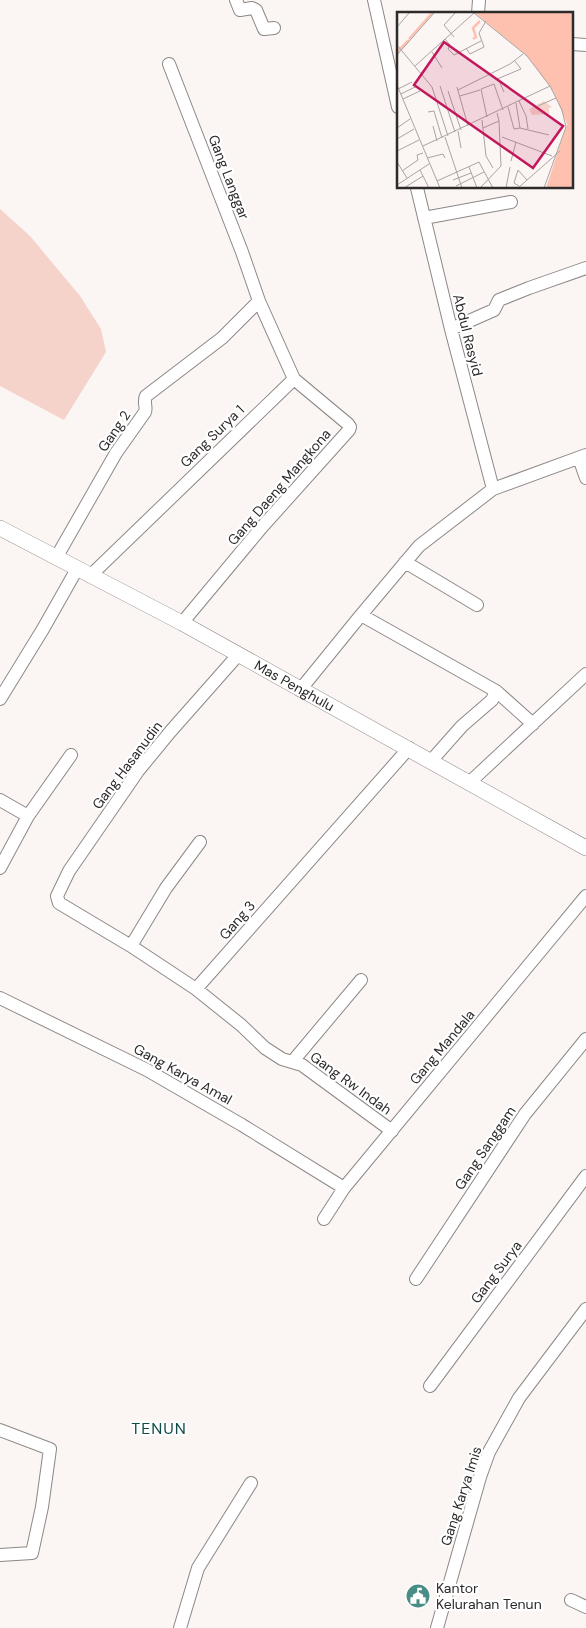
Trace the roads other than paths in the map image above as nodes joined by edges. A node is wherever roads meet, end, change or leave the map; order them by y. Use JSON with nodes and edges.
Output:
{"nodes":[{"id":1,"x":236,"y":0,"type":"edge"},
{"id":2,"x":374,"y":0,"type":"edge"},
{"id":3,"x":274,"y":28,"type":"dead end"},
{"id":4,"x":169,"y":64,"type":"dead end"},
{"id":5,"x":397,"y":103,"type":"edge"},
{"id":6,"x":417,"y":189,"type":"edge"},
{"id":7,"x":511,"y":202,"type":"dead end"},
{"id":8,"x":424,"y":218,"type":"junction"},
{"id":9,"x":586,"y":268,"type":"edge"},
{"id":10,"x":259,"y":301,"type":"junction"},
{"id":11,"x":451,"y":329,"type":"junction"},
{"id":12,"x":294,"y":380,"type":"junction"},
{"id":13,"x":582,"y":457,"type":"edge"},
{"id":14,"x":586,"y":478,"type":"edge"},
{"id":15,"x":493,"y":489,"type":"junction"},
{"id":16,"x":0,"y":528,"type":"edge"},
{"id":17,"x":56,"y":558,"type":"junction"},
{"id":18,"x":405,"y":562,"type":"junction"},
{"id":19,"x":84,"y":572,"type":"junction"},
{"id":20,"x":478,"y":606,"type":"dead end"},
{"id":21,"x":361,"y":615,"type":"junction"},
{"id":22,"x":182,"y":623,"type":"junction"},
{"id":23,"x":238,"y":654,"type":"junction"},
{"id":24,"x":586,"y":674,"type":"edge"},
{"id":25,"x":300,"y":690,"type":"junction"},
{"id":26,"x":496,"y":691,"type":"junction"},
{"id":27,"x":0,"y":699,"type":"edge"},
{"id":28,"x":533,"y":724,"type":"junction"},
{"id":29,"x":408,"y":748,"type":"junction"},
{"id":30,"x":71,"y":755,"type":"dead end"},
{"id":31,"x":431,"y":761,"type":"junction"},
{"id":32,"x":469,"y":783,"type":"junction"},
{"id":33,"x":0,"y":800,"type":"edge"},
{"id":34,"x":28,"y":816,"type":"junction"},
{"id":35,"x":200,"y":842,"type":"dead end"},
{"id":36,"x":586,"y":848,"type":"edge"},
{"id":37,"x":0,"y":868,"type":"edge"},
{"id":38,"x":586,"y":896,"type":"edge"},
{"id":39,"x":131,"y":946,"type":"junction"},
{"id":40,"x":361,"y":980,"type":"dead end"},
{"id":41,"x":196,"y":990,"type":"junction"},
{"id":42,"x":0,"y":998,"type":"edge"},
{"id":43,"x":586,"y":1039,"type":"edge"},
{"id":44,"x":293,"y":1061,"type":"junction"},
{"id":45,"x":392,"y":1131,"type":"junction"},
{"id":46,"x":586,"y":1176,"type":"edge"},
{"id":47,"x":344,"y":1188,"type":"junction"},
{"id":48,"x":324,"y":1219,"type":"dead end"},
{"id":49,"x":416,"y":1279,"type":"dead end"},
{"id":50,"x":586,"y":1309,"type":"edge"},
{"id":51,"x":430,"y":1386,"type":"dead end"},
{"id":52,"x":0,"y":1430,"type":"edge"},
{"id":53,"x":251,"y":1483,"type":"dead end"},
{"id":54,"x":0,"y":1556,"type":"edge"},
{"id":55,"x":571,"y":1600,"type":"dead end"},
{"id":56,"x":586,"y":1607,"type":"edge"},
{"id":57,"x":180,"y":1628,"type":"edge"},
{"id":58,"x":437,"y":1628,"type":"edge"}],
"edges":[{"from":1,"to":3,"type":"street"},
{"from":2,"to":5,"type":"street"},
{"from":4,"to":10,"type":"street","name":"Gang Langgar"},
{"from":6,"to":8,"type":"street","name":"Abdul Rasyid"},
{"from":7,"to":8,"type":"street"},
{"from":8,"to":11,"type":"street","name":"Abdul Rasyid"},
{"from":9,"to":11,"type":"street"},
{"from":10,"to":12,"type":"street"},
{"from":10,"to":17,"type":"street","name":"Gang 2"},
{"from":11,"to":15,"type":"street","name":"Abdul Rasyid"},
{"from":12,"to":19,"type":"street","name":"Gang Surya 1"},
{"from":12,"to":22,"type":"street","name":"Gang Daeng Mangkona"},
{"from":13,"to":14,"type":"street"},
{"from":13,"to":15,"type":"street"},
{"from":15,"to":18,"type":"street"},
{"from":16,"to":17,"type":"street","name":"Mas Penghulu"},
{"from":17,"to":19,"type":"street","name":"Mas Penghulu"},
{"from":18,"to":20,"type":"street"},
{"from":18,"to":21,"type":"street"},
{"from":19,"to":22,"type":"street","name":"Mas Penghulu"},
{"from":19,"to":27,"type":"street","name":"Gang Surya 1"},
{"from":21,"to":25,"type":"street"},
{"from":21,"to":26,"type":"street"},
{"from":22,"to":23,"type":"street","name":"Mas Penghulu"},
{"from":23,"to":25,"type":"street","name":"Mas Penghulu"},
{"from":23,"to":39,"type":"street","name":"Gang Hasanudin"},
{"from":24,"to":28,"type":"street"},
{"from":25,"to":29,"type":"street","name":"Mas Penghulu"},
{"from":26,"to":28,"type":"street"},
{"from":26,"to":31,"type":"street"},
{"from":28,"to":32,"type":"street"},
{"from":29,"to":31,"type":"street","name":"Mas Penghulu"},
{"from":29,"to":41,"type":"street","name":"Gang 3"},
{"from":30,"to":34,"type":"street"},
{"from":31,"to":32,"type":"street","name":"Mas Penghulu"},
{"from":32,"to":36,"type":"street","name":"Mas Penghulu"},
{"from":33,"to":34,"type":"street"},
{"from":34,"to":37,"type":"street"},
{"from":35,"to":39,"type":"street"},
{"from":38,"to":45,"type":"street","name":"Gang Mandala"},
{"from":39,"to":41,"type":"street"},
{"from":40,"to":44,"type":"street"},
{"from":41,"to":44,"type":"street","name":"Gang Rw Indah"},
{"from":42,"to":47,"type":"street","name":"Gang Karya Amal"},
{"from":43,"to":49,"type":"street","name":"Gang Sanggam"},
{"from":44,"to":45,"type":"street","name":"Gang Rw Indah"},
{"from":45,"to":47,"type":"street","name":"Gang Mandala"},
{"from":46,"to":51,"type":"street","name":"Gang Surya"},
{"from":47,"to":48,"type":"street","name":"Gang Mandala"},
{"from":50,"to":58,"type":"street","name":"Gang Karya Imis"},
{"from":52,"to":54,"type":"street"},
{"from":53,"to":57,"type":"street"},
{"from":55,"to":56,"type":"street"}]}
